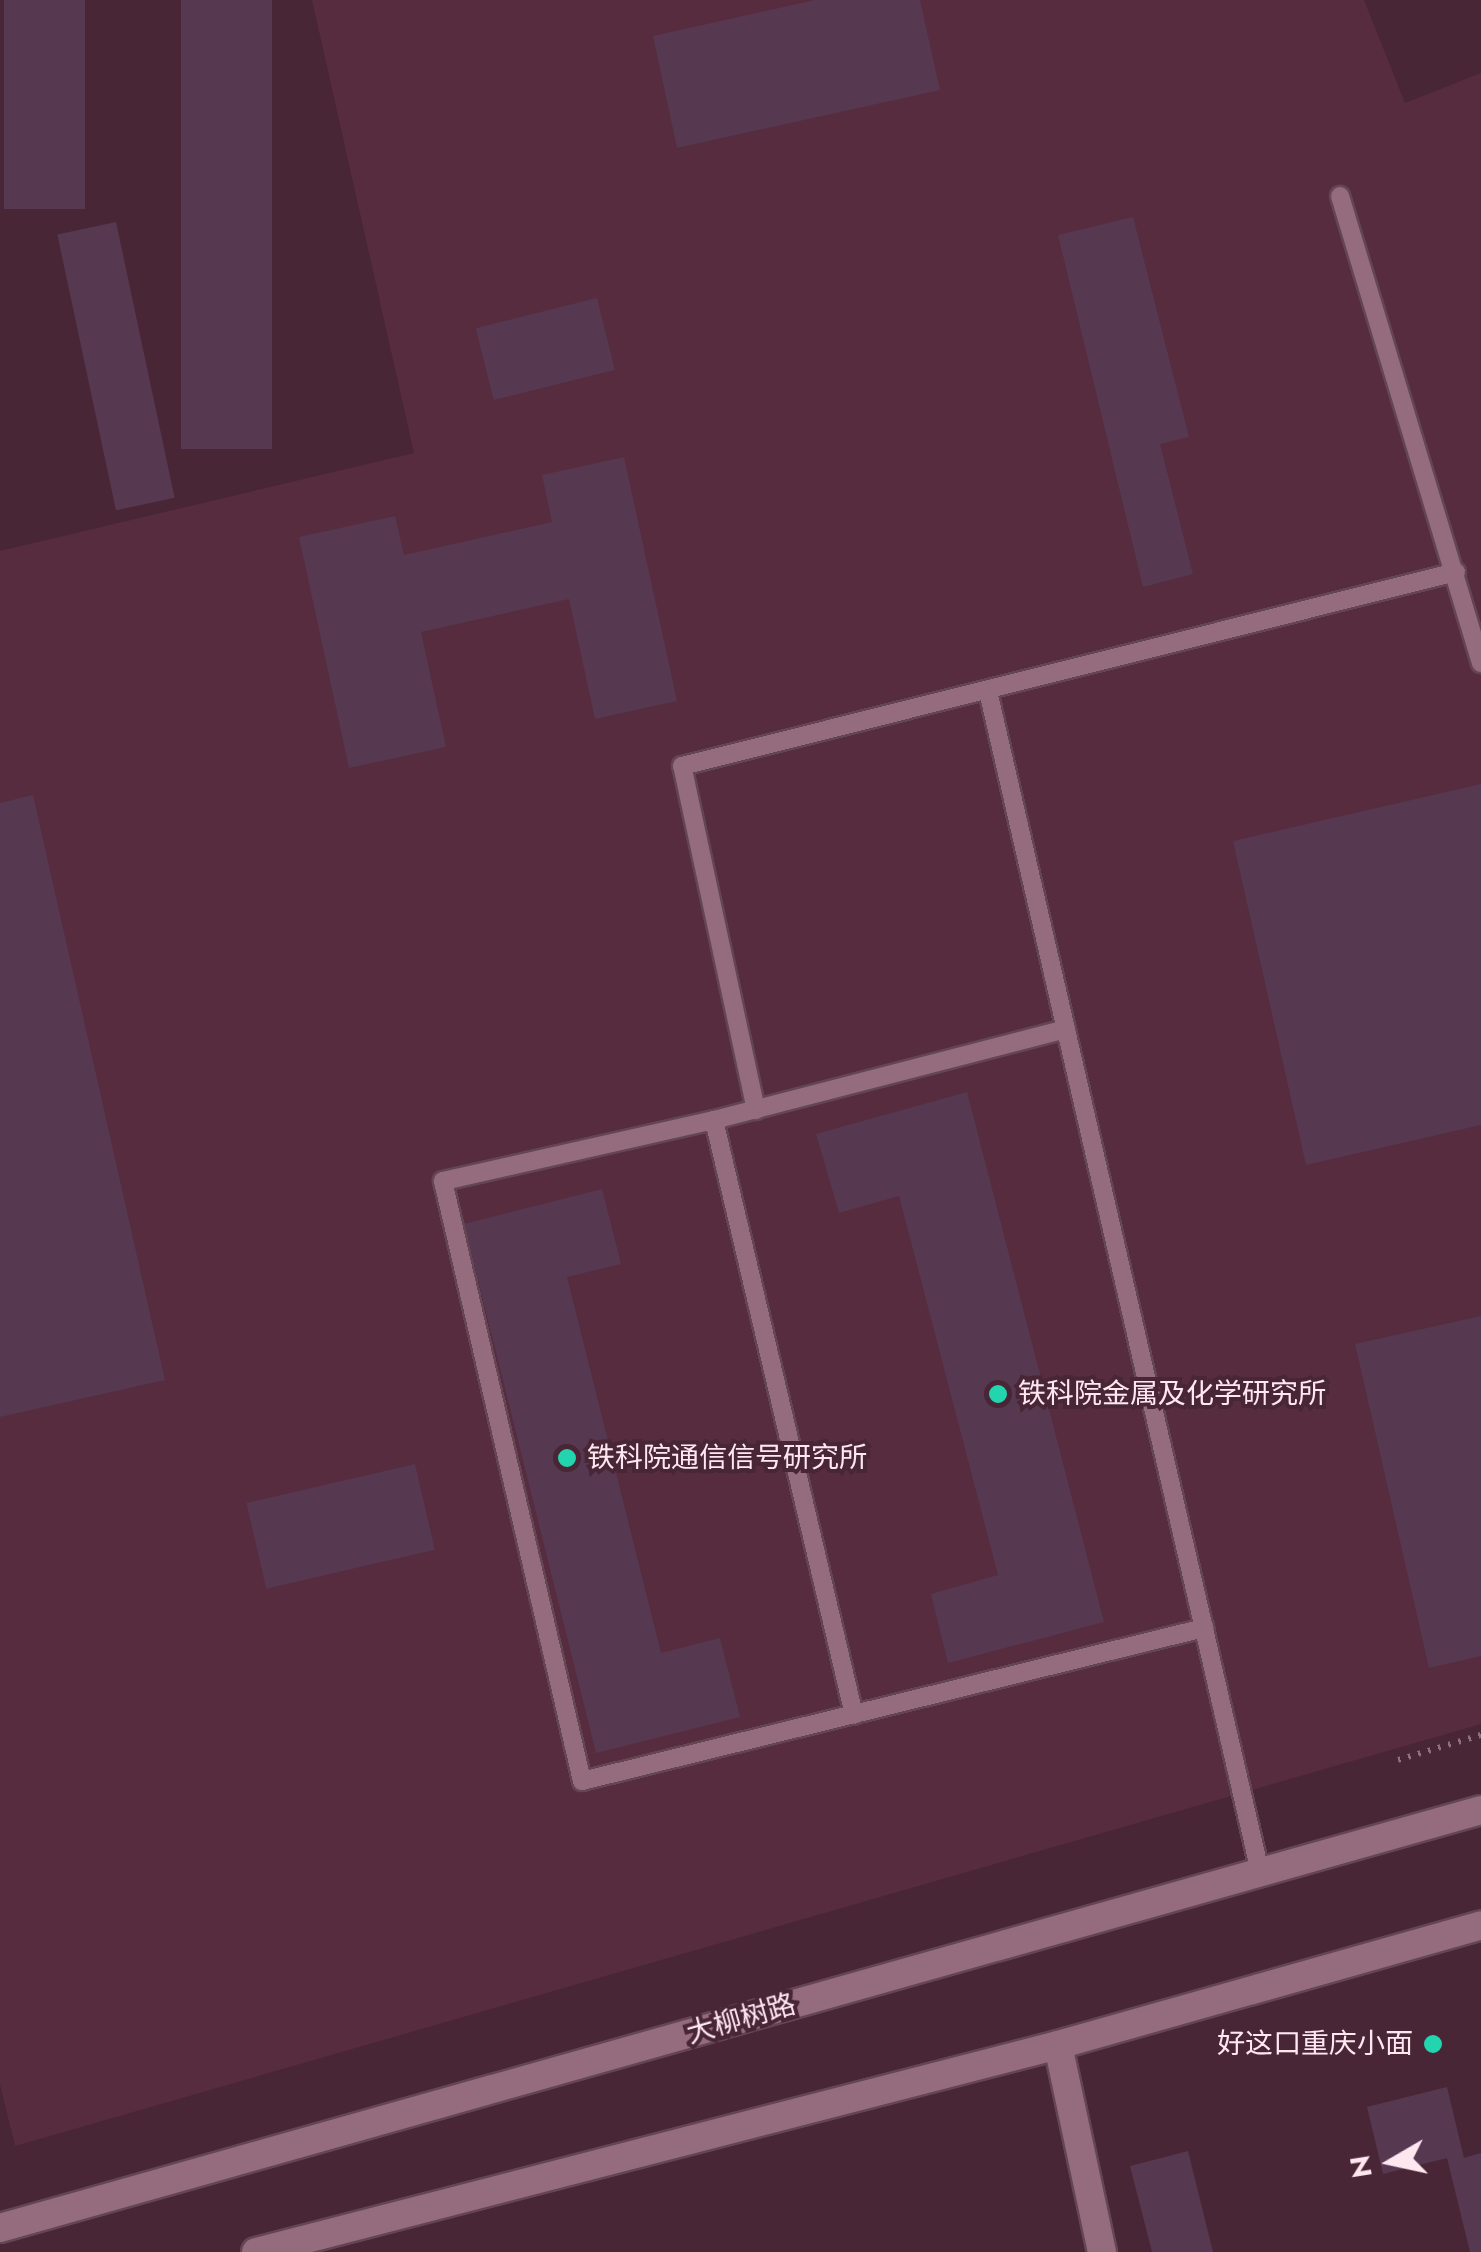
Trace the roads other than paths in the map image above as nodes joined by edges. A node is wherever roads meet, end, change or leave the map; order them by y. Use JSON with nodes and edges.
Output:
{"nodes":[{"id":1,"x":1340,"y":196,"type":"dead end"},
{"id":2,"x":1456,"y":572,"type":"junction"},
{"id":3,"x":1481,"y":662,"type":"edge"},
{"id":4,"x":988,"y":691,"type":"junction"},
{"id":5,"x":1066,"y":1029,"type":"junction"},
{"id":6,"x":756,"y":1110,"type":"junction"},
{"id":7,"x":714,"y":1120,"type":"junction"},
{"id":8,"x":1204,"y":1628,"type":"junction"},
{"id":9,"x":854,"y":1715,"type":"junction"},
{"id":10,"x":1481,"y":1810,"type":"edge"},
{"id":11,"x":1260,"y":1872,"type":"junction"},
{"id":12,"x":1481,"y":1925,"type":"edge"},
{"id":13,"x":1058,"y":2046,"type":"junction"},
{"id":14,"x":0,"y":2228,"type":"edge"},
{"id":15,"x":256,"y":2252,"type":"edge"},
{"id":16,"x":1102,"y":2252,"type":"edge"}],
"edges":[{"from":1,"to":2,"type":"lane"},
{"from":2,"to":3,"type":"lane"},
{"from":2,"to":4,"type":"lane"},
{"from":4,"to":5,"type":"lane"},
{"from":4,"to":6,"type":"lane"},
{"from":5,"to":6,"type":"lane"},
{"from":5,"to":8,"type":"lane"},
{"from":6,"to":7,"type":"lane"},
{"from":7,"to":9,"type":"lane"},
{"from":7,"to":9,"type":"lane"},
{"from":8,"to":9,"type":"lane"},
{"from":8,"to":11,"type":"lane"},
{"from":10,"to":11,"type":"main road","name":"大柳树路"},
{"from":11,"to":14,"type":"main road","name":"大柳树路"},
{"from":12,"to":13,"type":"main road"},
{"from":13,"to":15,"type":"main road"},
{"from":13,"to":16,"type":"main road"}]}
